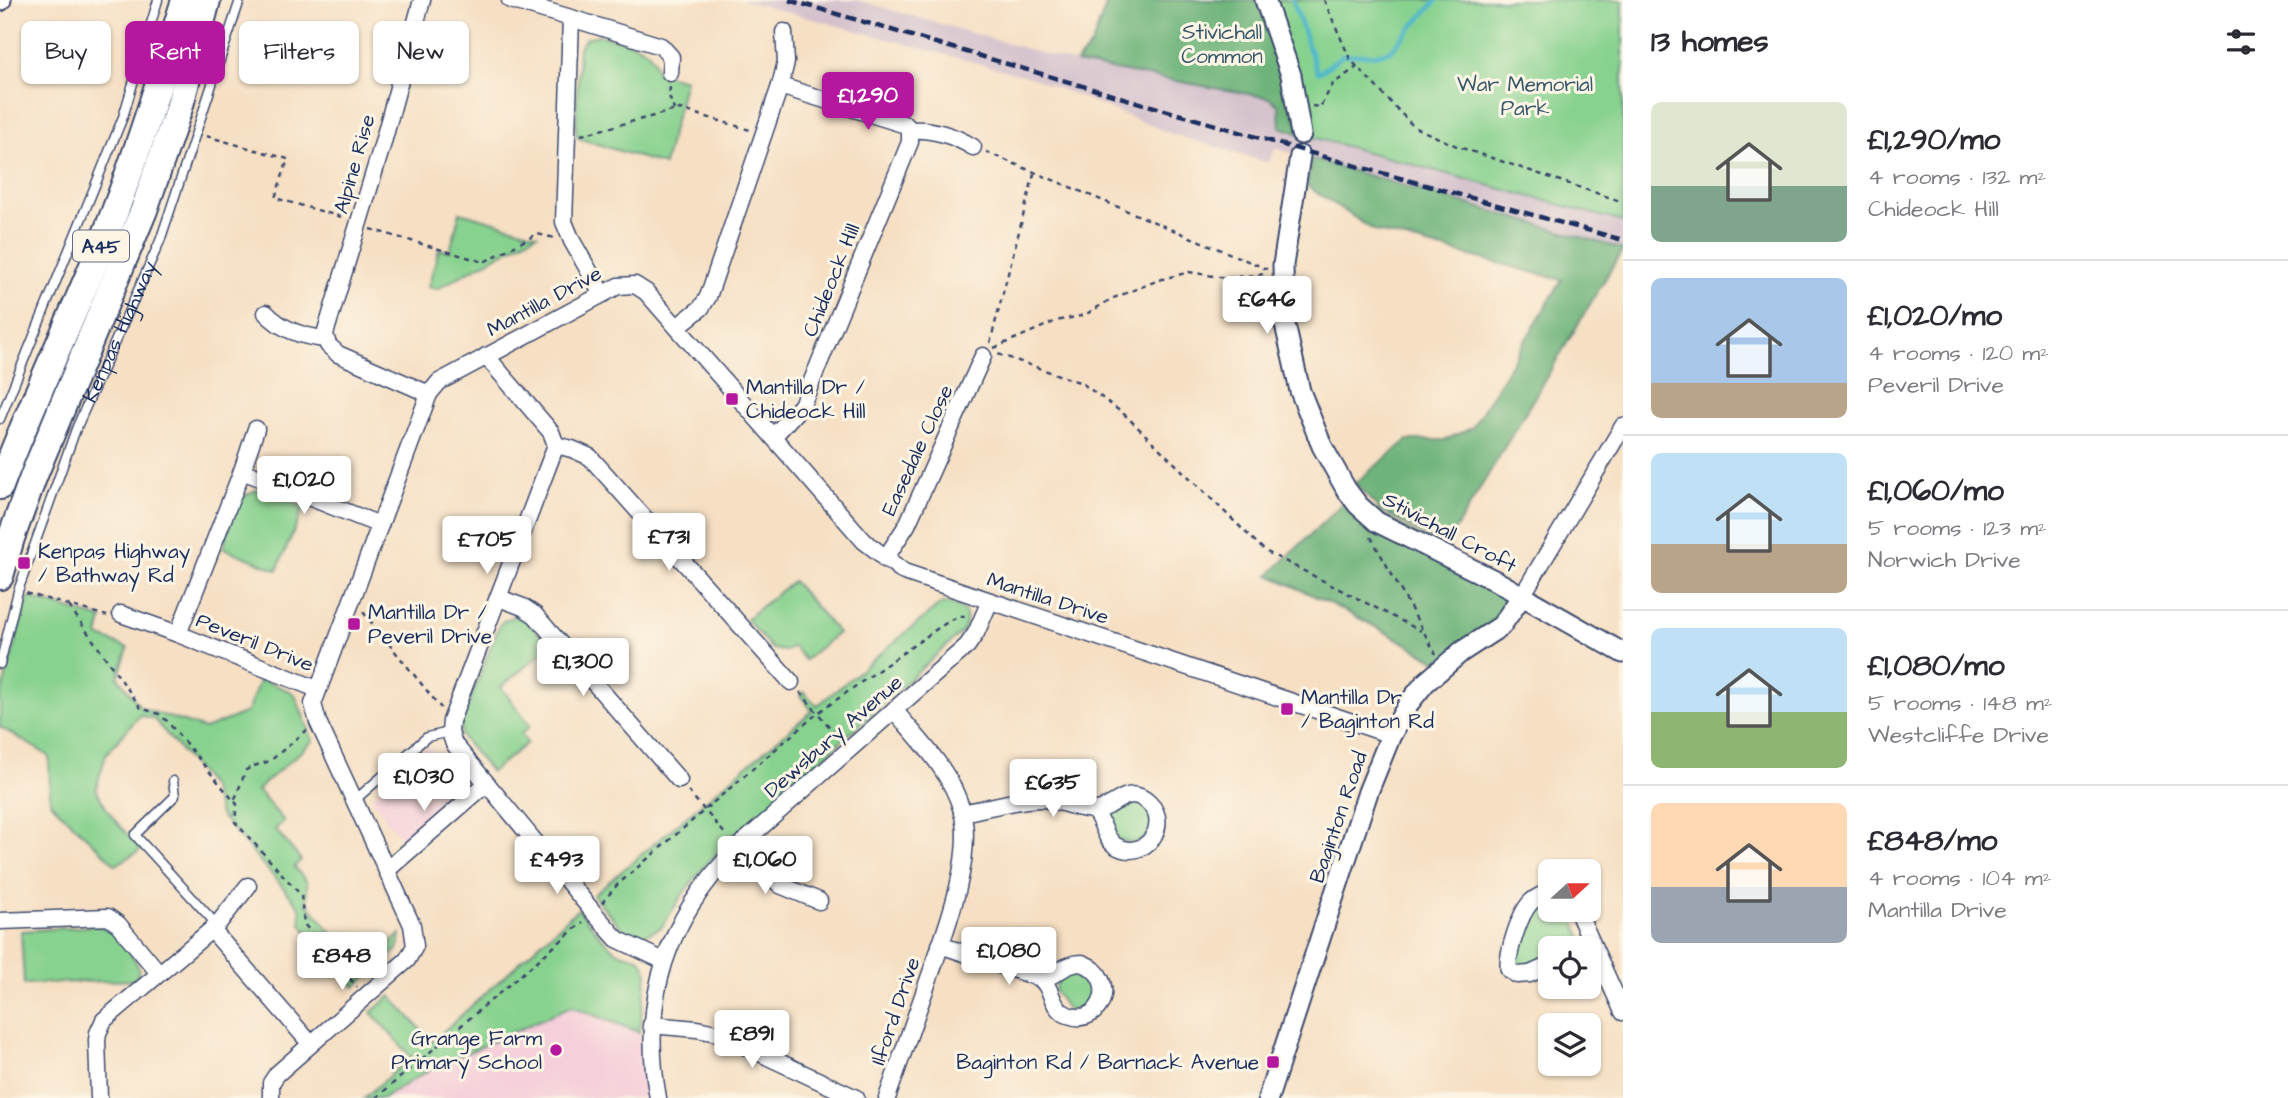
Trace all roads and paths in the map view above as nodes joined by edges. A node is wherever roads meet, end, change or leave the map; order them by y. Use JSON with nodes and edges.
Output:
{"nodes":[{"id":1,"x":158,"y":0,"type":"edge"},
{"id":2,"x":184,"y":0,"type":"edge"},
{"id":3,"x":208,"y":0,"type":"edge"},
{"id":4,"x":240,"y":0,"type":"edge"},
{"id":5,"x":422,"y":0,"type":"edge"},
{"id":6,"x":510,"y":0,"type":"edge"},
{"id":7,"x":1265,"y":0,"type":"edge"},
{"id":8,"x":1324,"y":0,"type":"edge"},
{"id":9,"x":571,"y":18,"type":"junction"},
{"id":10,"x":784,"y":32,"type":"dead end"},
{"id":11,"x":660,"y":46,"type":"junction"},
{"id":12,"x":685,"y":53,"type":"dead end"},
{"id":13,"x":1357,"y":67,"type":"junction"},
{"id":14,"x":670,"y":73,"type":"joint"},
{"id":15,"x":780,"y":86,"type":"junction"},
{"id":16,"x":674,"y":110,"type":"junction"},
{"id":17,"x":910,"y":130,"type":"junction"},
{"id":18,"x":1300,"y":131,"type":"joint"},
{"id":19,"x":196,"y":134,"type":"junction"},
{"id":20,"x":763,"y":134,"type":"junction"},
{"id":21,"x":568,"y":138,"type":"junction"},
{"id":22,"x":973,"y":147,"type":"joint"},
{"id":23,"x":1300,"y":156,"type":"dead end"},
{"id":24,"x":1035,"y":170,"type":"junction"},
{"id":25,"x":1623,"y":202,"type":"edge"},
{"id":26,"x":358,"y":224,"type":"junction"},
{"id":27,"x":572,"y":242,"type":"junction"},
{"id":28,"x":601,"y":294,"type":"junction"},
{"id":29,"x":266,"y":313,"type":"dead end"},
{"id":30,"x":677,"y":327,"type":"junction"},
{"id":31,"x":326,"y":339,"type":"junction"},
{"id":32,"x":986,"y":353,"type":"junction"},
{"id":33,"x":486,"y":356,"type":"junction"},
{"id":34,"x":429,"y":394,"type":"junction"},
{"id":35,"x":0,"y":419,"type":"edge"},
{"id":36,"x":1623,"y":426,"type":"edge"},
{"id":37,"x":256,"y":429,"type":"dead end"},
{"id":38,"x":773,"y":437,"type":"junction"},
{"id":39,"x":556,"y":445,"type":"junction"},
{"id":40,"x":242,"y":471,"type":"junction"},
{"id":41,"x":34,"y":475,"type":"junction"},
{"id":42,"x":0,"y":486,"type":"edge"},
{"id":43,"x":380,"y":525,"type":"junction"},
{"id":44,"x":1367,"y":528,"type":"dead end"},
{"id":45,"x":0,"y":536,"type":"edge"},
{"id":46,"x":885,"y":559,"type":"junction"},
{"id":47,"x":9,"y":584,"type":"edge"},
{"id":48,"x":1522,"y":596,"type":"junction"},
{"id":49,"x":499,"y":597,"type":"junction"},
{"id":50,"x":352,"y":599,"type":"junction"},
{"id":51,"x":990,"y":601,"type":"junction"},
{"id":52,"x":69,"y":607,"type":"junction"},
{"id":53,"x":121,"y":614,"type":"joint"},
{"id":54,"x":984,"y":616,"type":"junction"},
{"id":55,"x":1421,"y":631,"type":"junction"},
{"id":56,"x":178,"y":634,"type":"junction"},
{"id":57,"x":1623,"y":653,"type":"edge"},
{"id":58,"x":0,"y":664,"type":"edge"},
{"id":59,"x":1443,"y":665,"type":"junction"},
{"id":60,"x":790,"y":682,"type":"joint"},
{"id":61,"x":317,"y":689,"type":"junction"},
{"id":62,"x":894,"y":710,"type":"junction"},
{"id":63,"x":819,"y":712,"type":"junction"},
{"id":64,"x":318,"y":722,"type":"junction"},
{"id":65,"x":451,"y":726,"type":"junction"},
{"id":66,"x":1391,"y":735,"type":"junction"},
{"id":67,"x":849,"y":750,"type":"junction"},
{"id":68,"x":679,"y":780,"type":"joint"},
{"id":69,"x":173,"y":781,"type":"dead end"},
{"id":70,"x":486,"y":784,"type":"junction"},
{"id":71,"x":355,"y":800,"type":"junction"},
{"id":72,"x":234,"y":801,"type":"junction"},
{"id":73,"x":1093,"y":810,"type":"dead end"},
{"id":74,"x":705,"y":812,"type":"junction"},
{"id":75,"x":962,"y":813,"type":"junction"},
{"id":76,"x":740,"y":845,"type":"junction"},
{"id":77,"x":387,"y":870,"type":"junction"},
{"id":78,"x":248,"y":886,"type":"dead end"},
{"id":79,"x":1538,"y":898,"type":"edge"},
{"id":80,"x":823,"y":902,"type":"dead end"},
{"id":81,"x":594,"y":913,"type":"junction"},
{"id":82,"x":0,"y":921,"type":"edge"},
{"id":83,"x":214,"y":928,"type":"junction"},
{"id":84,"x":940,"y":945,"type":"junction"},
{"id":85,"x":664,"y":961,"type":"junction"},
{"id":86,"x":1538,"y":970,"type":"edge"},
{"id":87,"x":1601,"y":970,"type":"edge"},
{"id":88,"x":159,"y":973,"type":"junction"},
{"id":89,"x":1039,"y":978,"type":"dead end"},
{"id":90,"x":365,"y":996,"type":"junction"},
{"id":91,"x":1623,"y":1012,"type":"edge"},
{"id":92,"x":651,"y":1025,"type":"junction"},
{"id":93,"x":310,"y":1043,"type":"junction"},
{"id":94,"x":99,"y":1098,"type":"edge"},
{"id":95,"x":271,"y":1098,"type":"edge"},
{"id":96,"x":376,"y":1098,"type":"edge"},
{"id":97,"x":658,"y":1098,"type":"edge"},
{"id":98,"x":856,"y":1098,"type":"edge"},
{"id":99,"x":887,"y":1098,"type":"edge"},
{"id":100,"x":1268,"y":1098,"type":"edge"}],
"edges":[{"from":1,"to":35,"type":"lane"},
{"from":2,"to":42,"type":"highway","number":"A45"},
{"from":3,"to":41,"type":"highway","name":"Kenpas Highway","number":"A45"},
{"from":4,"to":19,"type":"lane","name":"Kenpas Highway"},
{"from":5,"to":26,"type":"street","name":"Alpine Rise"},
{"from":6,"to":9,"type":"street"},
{"from":7,"to":18,"type":"street"},
{"from":8,"to":13,"type":"path"},
{"from":9,"to":11,"type":"street"},
{"from":9,"to":21,"type":"street"},
{"from":10,"to":15,"type":"street"},
{"from":11,"to":12,"type":"street"},
{"from":11,"to":14,"type":"street"},
{"from":13,"to":18,"type":"path"},
{"from":13,"to":25,"type":"path"},
{"from":14,"to":16,"type":"path"},
{"from":15,"to":17,"type":"street"},
{"from":15,"to":20,"type":"street"},
{"from":16,"to":20,"type":"path"},
{"from":16,"to":21,"type":"path"},
{"from":17,"to":22,"type":"street"},
{"from":17,"to":38,"type":"street","name":"Chideock Hill"},
{"from":19,"to":26,"type":"path"},
{"from":19,"to":47,"type":"lane","name":"Kenpas Highway"},
{"from":20,"to":30,"type":"street"},
{"from":21,"to":27,"type":"street"},
{"from":22,"to":24,"type":"path"},
{"from":23,"to":48,"type":"street","name":"Stivichall Croft"},
{"from":24,"to":32,"type":"path"},
{"from":24,"to":32,"type":"path"},
{"from":26,"to":27,"type":"path"},
{"from":26,"to":31,"type":"street","name":"Alpine Rise"},
{"from":27,"to":28,"type":"street"},
{"from":28,"to":30,"type":"street","name":"Mantilla Drive"},
{"from":28,"to":33,"type":"street","name":"Mantilla Drive"},
{"from":29,"to":31,"type":"street"},
{"from":30,"to":38,"type":"street","name":"Mantilla Drive"},
{"from":31,"to":34,"type":"street"},
{"from":32,"to":46,"type":"street","name":"Easedale Close"},
{"from":32,"to":55,"type":"path"},
{"from":33,"to":34,"type":"street","name":"Mantilla Drive"},
{"from":33,"to":39,"type":"street"},
{"from":34,"to":43,"type":"street"},
{"from":36,"to":48,"type":"street"},
{"from":37,"to":40,"type":"street","name":"Peveril Drive"},
{"from":38,"to":46,"type":"street","name":"Mantilla Drive"},
{"from":39,"to":49,"type":"street"},
{"from":39,"to":60,"type":"street"},
{"from":40,"to":43,"type":"street"},
{"from":40,"to":56,"type":"street","name":"Peveril Drive"},
{"from":41,"to":45,"type":"highway"},
{"from":41,"to":47,"type":"highway","name":"Kenpas Highway","number":"A45"},
{"from":43,"to":50,"type":"street"},
{"from":44,"to":55,"type":"path"},
{"from":46,"to":51,"type":"street","name":"Mantilla Drive"},
{"from":47,"to":52,"type":"path"},
{"from":47,"to":58,"type":"lane","name":"Kenpas Highway"},
{"from":48,"to":57,"type":"street","name":"Stivichall Croft"},
{"from":48,"to":59,"type":"street","name":"Baginton Road"},
{"from":49,"to":65,"type":"street"},
{"from":49,"to":68,"type":"street"},
{"from":50,"to":61,"type":"street"},
{"from":50,"to":65,"type":"path"},
{"from":51,"to":54,"type":"street","name":"Dewsbury Avenue"},
{"from":51,"to":66,"type":"street","name":"Mantilla Drive"},
{"from":52,"to":53,"type":"path"},
{"from":52,"to":72,"type":"path"},
{"from":53,"to":56,"type":"street","name":"Peveril Drive"},
{"from":54,"to":62,"type":"street","name":"Dewsbury Avenue"},
{"from":54,"to":63,"type":"path"},
{"from":55,"to":59,"type":"path"},
{"from":56,"to":61,"type":"street","name":"Peveril Drive"},
{"from":59,"to":66,"type":"street","name":"Baginton Road"},
{"from":60,"to":63,"type":"path"},
{"from":61,"to":64,"type":"street"},
{"from":62,"to":67,"type":"street","name":"Dewsbury Avenue"},
{"from":62,"to":75,"type":"street","name":"Ilford Drive"},
{"from":63,"to":67,"type":"path"},
{"from":63,"to":74,"type":"path"},
{"from":64,"to":71,"type":"street"},
{"from":64,"to":72,"type":"path"},
{"from":65,"to":70,"type":"street"},
{"from":65,"to":71,"type":"lane"},
{"from":66,"to":100,"type":"street","name":"Baginton Road"},
{"from":67,"to":76,"type":"street","name":"Dewsbury Avenue"},
{"from":68,"to":74,"type":"path"},
{"from":69,"to":83,"type":"lane"},
{"from":70,"to":77,"type":"street"},
{"from":70,"to":81,"type":"street"},
{"from":71,"to":77,"type":"street"},
{"from":72,"to":90,"type":"path"},
{"from":73,"to":75,"type":"street"},
{"from":74,"to":76,"type":"path"},
{"from":74,"to":81,"type":"path"},
{"from":75,"to":84,"type":"street","name":"Ilford Drive"},
{"from":76,"to":80,"type":"street"},
{"from":76,"to":85,"type":"street","name":"Dewsbury Avenue"},
{"from":77,"to":90,"type":"street"},
{"from":78,"to":83,"type":"street"},
{"from":79,"to":86,"type":"street"},
{"from":81,"to":85,"type":"street"},
{"from":81,"to":96,"type":"path"},
{"from":82,"to":88,"type":"street"},
{"from":83,"to":88,"type":"street"},
{"from":83,"to":93,"type":"street"},
{"from":84,"to":89,"type":"street"},
{"from":84,"to":99,"type":"street","name":"Ilford Drive"},
{"from":85,"to":92,"type":"street","name":"Dewsbury Avenue"},
{"from":87,"to":91,"type":"street"},
{"from":88,"to":94,"type":"street"},
{"from":90,"to":93,"type":"street"},
{"from":92,"to":97,"type":"street","name":"Dewsbury Avenue"},
{"from":92,"to":98,"type":"street"},
{"from":93,"to":95,"type":"street"}]}
